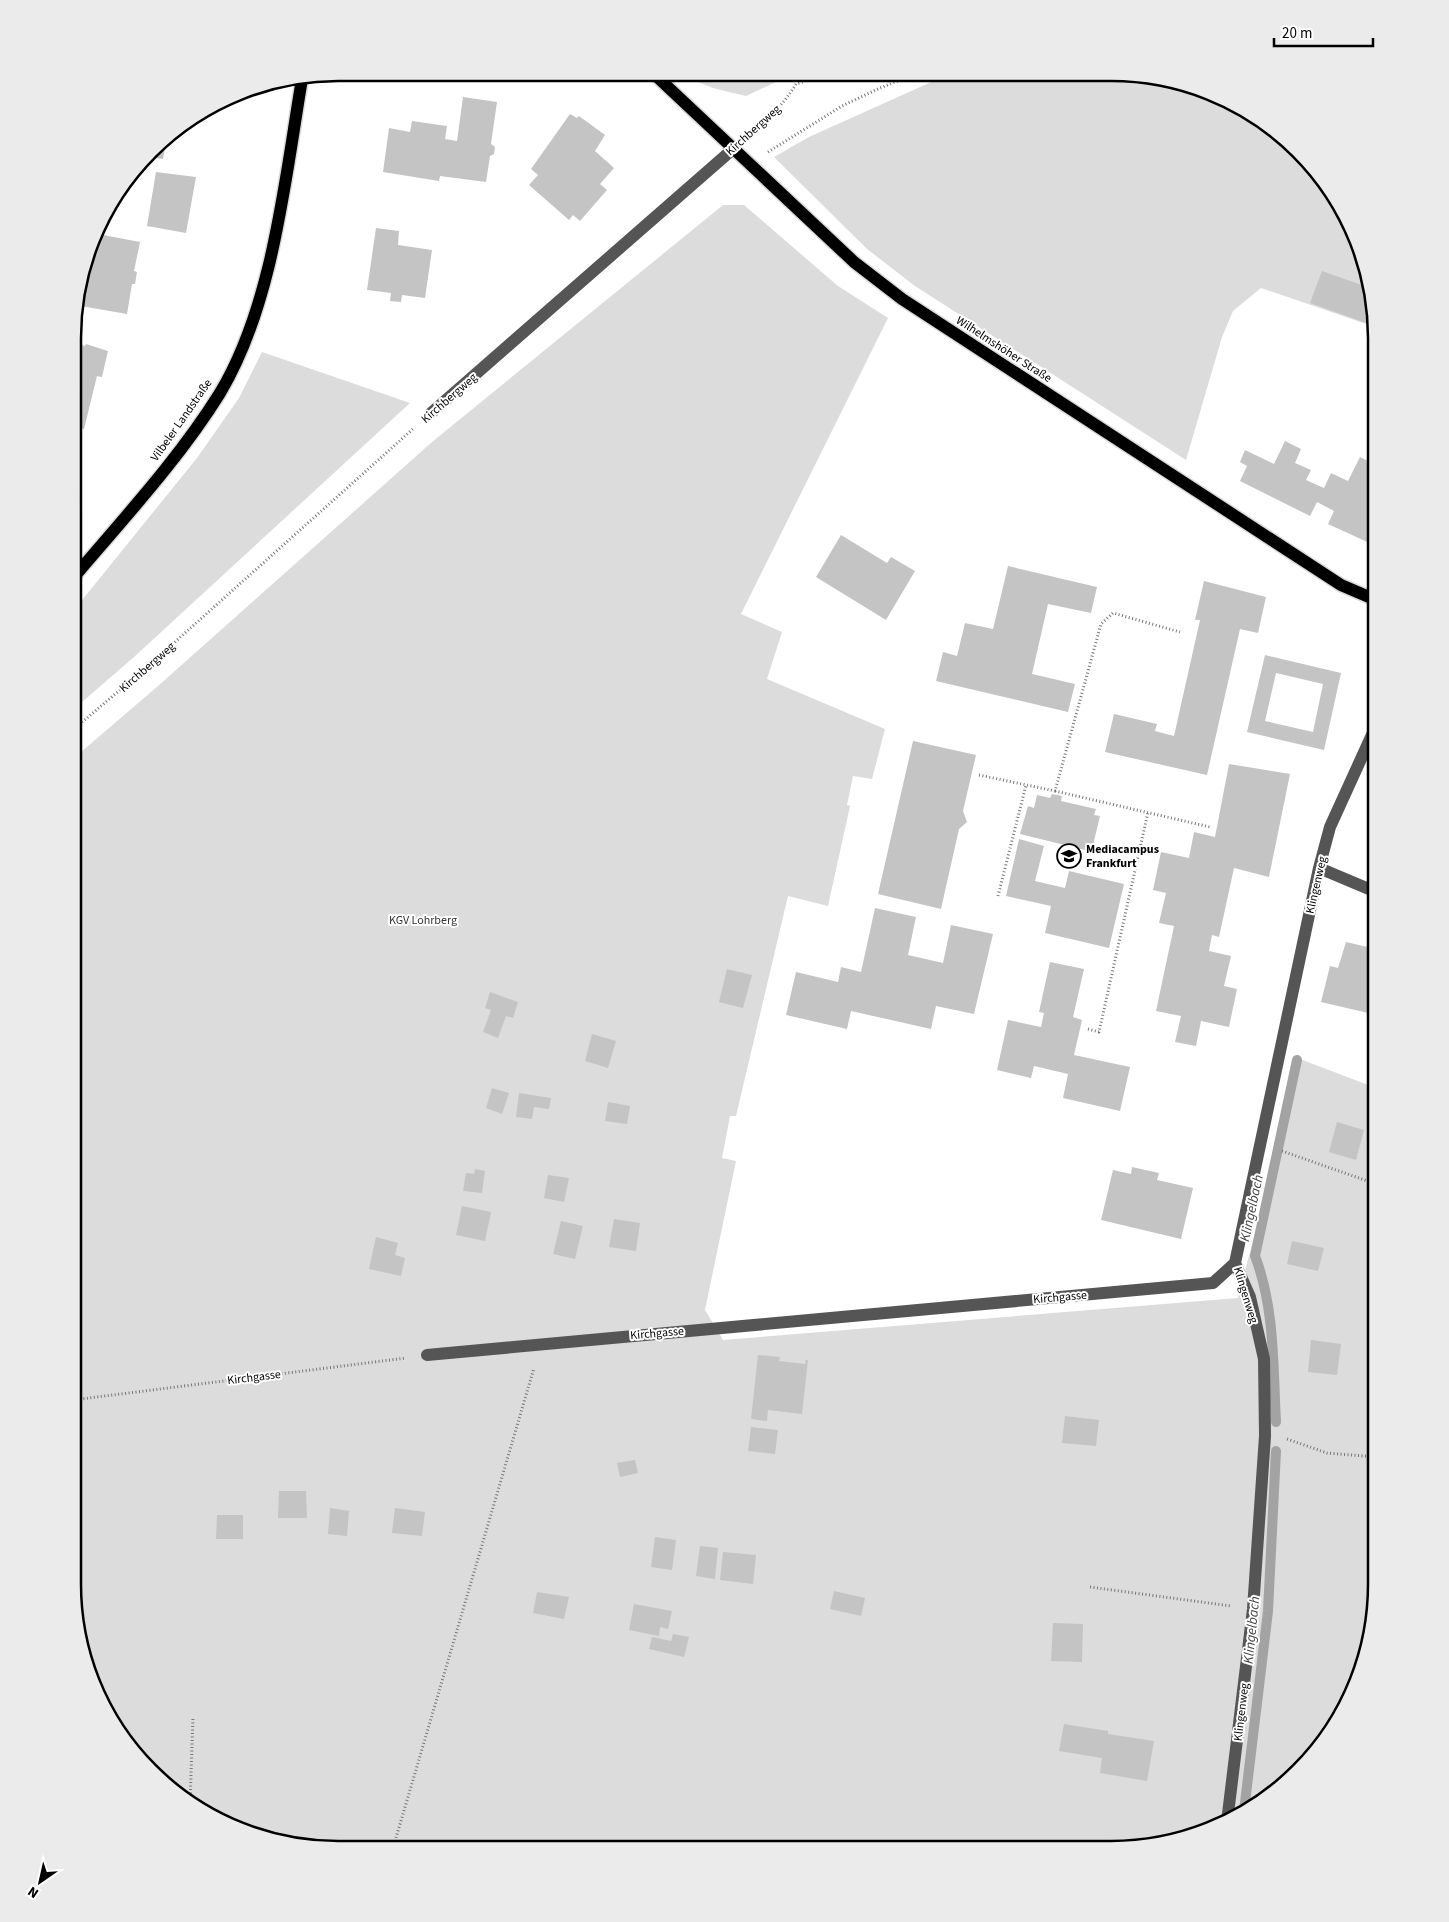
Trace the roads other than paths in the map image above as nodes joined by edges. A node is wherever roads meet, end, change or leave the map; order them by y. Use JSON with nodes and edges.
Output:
{"nodes":[{"id":1,"x":661,"y":81,"type":"edge"},
{"id":2,"x":301,"y":84,"type":"edge"},
{"id":3,"x":733,"y":149,"type":"junction"},
{"id":4,"x":430,"y":414,"type":"road end"},
{"id":5,"x":81,"y":570,"type":"edge"},
{"id":6,"x":1368,"y":597,"type":"edge"},
{"id":7,"x":1368,"y":744,"type":"edge"},
{"id":8,"x":1319,"y":868,"type":"junction"},
{"id":9,"x":1368,"y":889,"type":"edge"},
{"id":10,"x":1236,"y":1263,"type":"junction"},
{"id":11,"x":427,"y":1355,"type":"road end"},
{"id":12,"x":1228,"y":1812,"type":"edge"}],
"edges":[{"from":1,"to":3,"type":"main road","name":"Wilhelmshöher Straße"},
{"from":2,"to":5,"type":"main road","name":"Vilbeler Landstraße"},
{"from":3,"to":4,"type":"street","name":"Kirchbergweg"},
{"from":3,"to":6,"type":"main road","name":"Wilhelmshöher Straße"},
{"from":7,"to":8,"type":"street","name":"Klingenweg"},
{"from":8,"to":9,"type":"street"},
{"from":8,"to":10,"type":"street","name":"Klingenweg"},
{"from":10,"to":11,"type":"street","name":"Kirchgasse"},
{"from":10,"to":12,"type":"street","name":"Klingenweg"}]}
